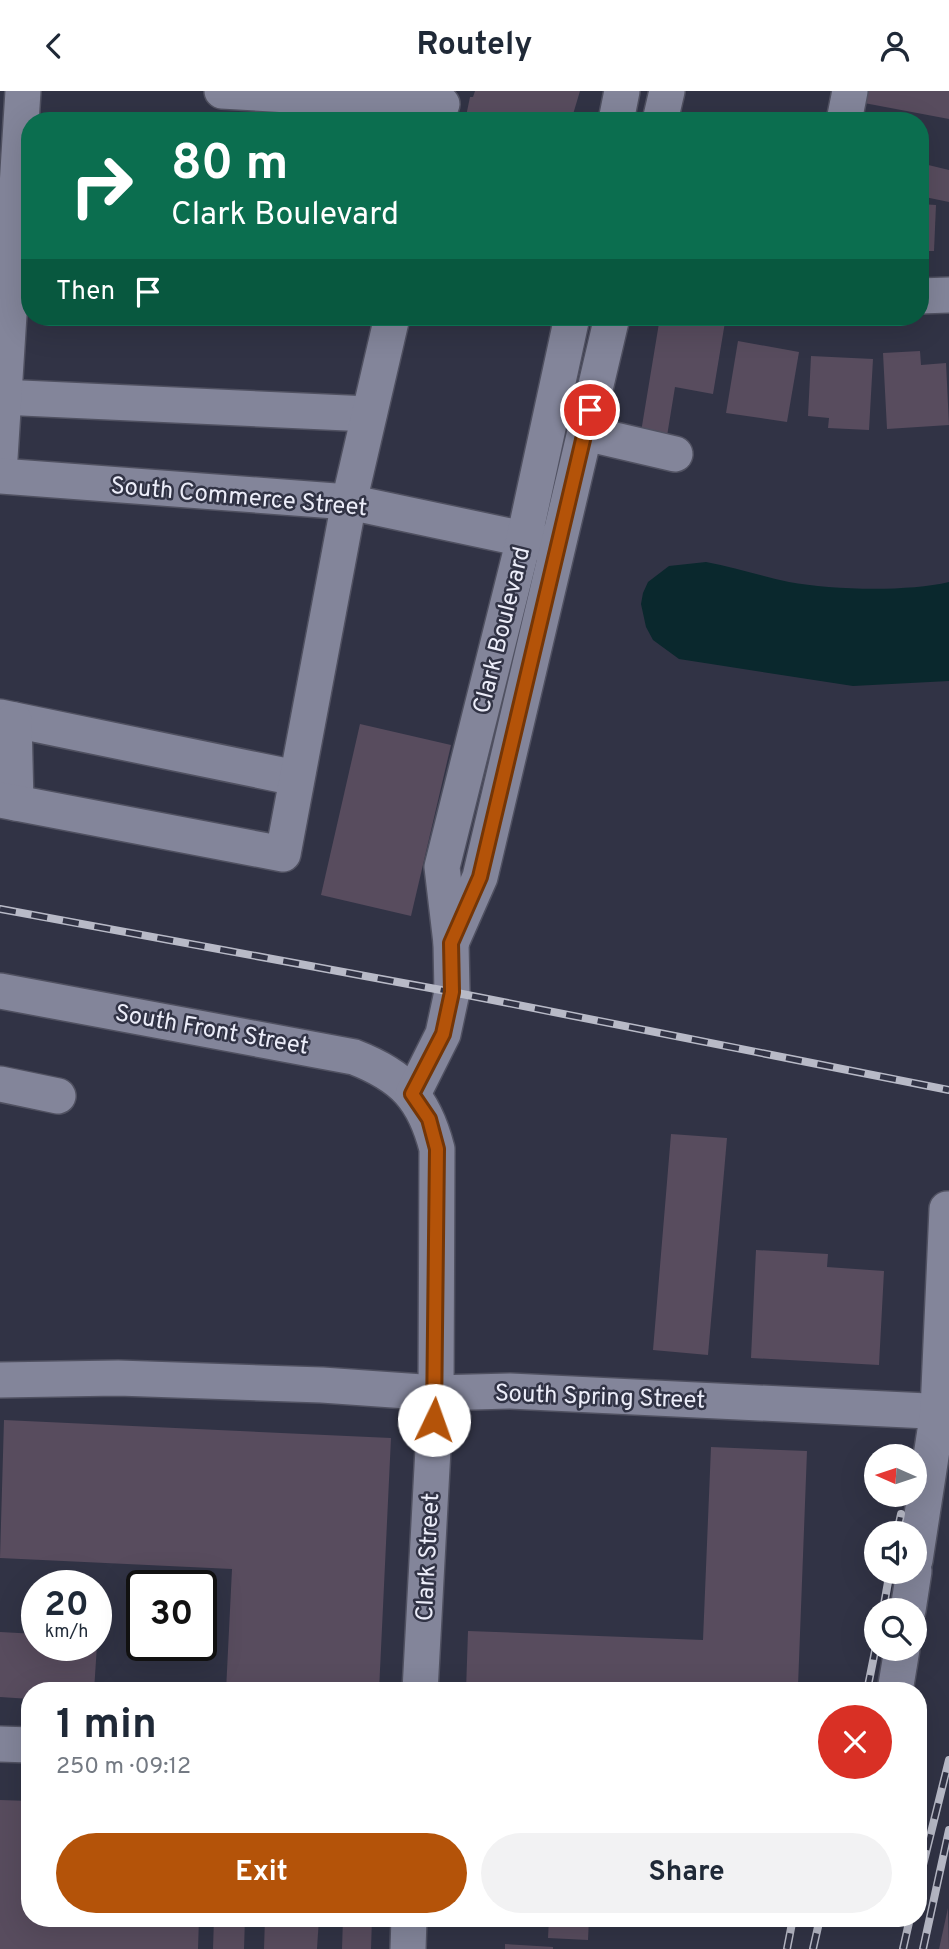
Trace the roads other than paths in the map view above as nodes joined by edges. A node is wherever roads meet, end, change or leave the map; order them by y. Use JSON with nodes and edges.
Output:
{"nodes":[{"id":1,"x":23,"y":91,"type":"edge"},
{"id":2,"x":222,"y":91,"type":"edge"},
{"id":3,"x":622,"y":91,"type":"edge"},
{"id":4,"x":667,"y":91,"type":"edge"},
{"id":5,"x":850,"y":91,"type":"edge"},
{"id":6,"x":442,"y":105,"type":"edge"},
{"id":7,"x":22,"y":112,"type":"edge"},
{"id":8,"x":618,"y":112,"type":"edge"},
{"id":9,"x":662,"y":112,"type":"edge"},
{"id":10,"x":846,"y":112,"type":"edge"},
{"id":11,"x":21,"y":120,"type":"edge"},
{"id":12,"x":949,"y":295,"type":"edge"},
{"id":13,"x":929,"y":296,"type":"edge"},
{"id":14,"x":390,"y":326,"type":"edge"},
{"id":15,"x":570,"y":326,"type":"edge"},
{"id":16,"x":610,"y":326,"type":"edge"},
{"id":17,"x":2,"y":397,"type":"edge"},
{"id":18,"x":369,"y":414,"type":"junction"},
{"id":19,"x":584,"y":433,"type":"junction"},
{"id":20,"x":675,"y":454,"type":"dead end"},
{"id":21,"x":0,"y":459,"type":"edge"},
{"id":22,"x":0,"y":476,"type":"edge"},
{"id":23,"x":349,"y":502,"type":"junction"},
{"id":24,"x":524,"y":539,"type":"junction"},
{"id":25,"x":558,"y":547,"type":"junction"},
{"id":26,"x":7,"y":719,"type":"edge"},
{"id":27,"x":296,"y":778,"type":"junction"},
{"id":28,"x":8,"y":802,"type":"edge"},
{"id":29,"x":451,"y":943,"type":"junction"},
{"id":30,"x":0,"y":991,"type":"edge"},
{"id":31,"x":0,"y":1084,"type":"edge"},
{"id":32,"x":412,"y":1094,"type":"junction"},
{"id":33,"x":58,"y":1096,"type":"dead end"},
{"id":34,"x":947,"y":1209,"type":"dead end"},
{"id":35,"x":0,"y":1380,"type":"edge"},
{"id":36,"x":436,"y":1393,"type":"junction"},
{"id":37,"x":944,"y":1411,"type":"edge"},
{"id":38,"x":923,"y":1521,"type":"edge"},
{"id":39,"x":900,"y":1661,"type":"edge"},
{"id":40,"x":420,"y":1682,"type":"edge"},
{"id":41,"x":896,"y":1682,"type":"edge"},
{"id":42,"x":0,"y":1744,"type":"edge"},
{"id":43,"x":21,"y":1745,"type":"edge"},
{"id":44,"x":409,"y":1927,"type":"edge"},
{"id":45,"x":408,"y":1949,"type":"edge"}],
"edges":[{"from":1,"to":7,"type":"street"},
{"from":2,"to":6,"type":"street"},
{"from":3,"to":8,"type":"street"},
{"from":4,"to":9,"type":"street"},
{"from":5,"to":10,"type":"street"},
{"from":11,"to":17,"type":"street"},
{"from":12,"to":13,"type":"street"},
{"from":14,"to":18,"type":"street"},
{"from":15,"to":24,"type":"street","name":"Clark Boulevard"},
{"from":16,"to":19,"type":"street","name":"Clark Boulevard"},
{"from":17,"to":18,"type":"street"},
{"from":17,"to":21,"type":"street"},
{"from":18,"to":23,"type":"street"},
{"from":19,"to":20,"type":"street"},
{"from":19,"to":25,"type":"street","name":"Clark Boulevard"},
{"from":22,"to":23,"type":"street","name":"South Commerce Street"},
{"from":23,"to":24,"type":"street","name":"South Commerce Street"},
{"from":23,"to":27,"type":"street"},
{"from":24,"to":25,"type":"street","name":"South Commerce Street"},
{"from":24,"to":29,"type":"street","name":"Clark Boulevard"},
{"from":25,"to":29,"type":"street","name":"Clark Boulevard"},
{"from":26,"to":27,"type":"street"},
{"from":26,"to":28,"type":"street"},
{"from":27,"to":28,"type":"street"},
{"from":29,"to":32,"type":"street","name":"Clark Boulevard"},
{"from":30,"to":32,"type":"street","name":"South Front Street"},
{"from":31,"to":33,"type":"street"},
{"from":32,"to":36,"type":"street","name":"Clark Street"},
{"from":34,"to":37,"type":"street"},
{"from":35,"to":36,"type":"street","name":"South Spring Street"},
{"from":36,"to":37,"type":"street","name":"South Spring Street"},
{"from":36,"to":40,"type":"street","name":"Clark Street"},
{"from":37,"to":38,"type":"street"},
{"from":39,"to":41,"type":"street"},
{"from":42,"to":43,"type":"street"},
{"from":44,"to":45,"type":"street"}]}
